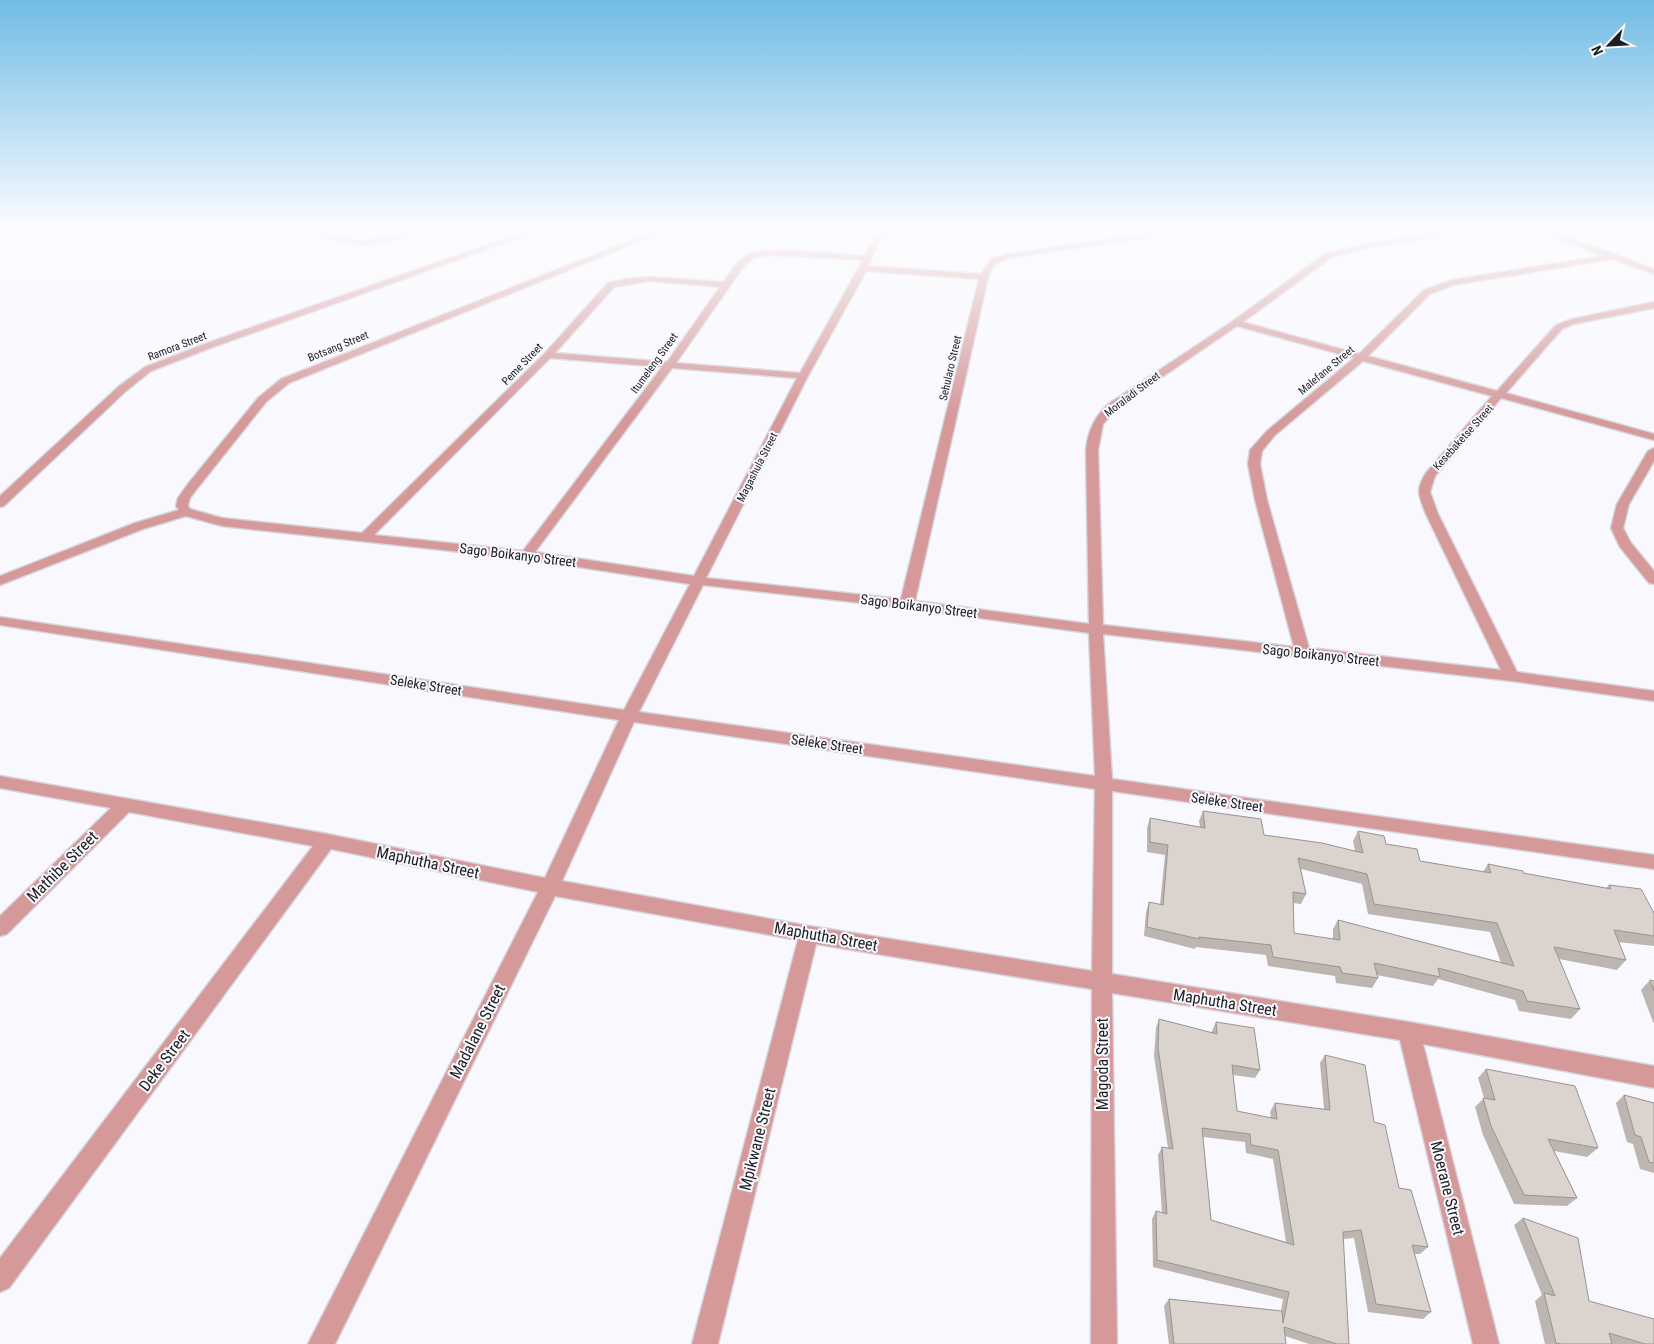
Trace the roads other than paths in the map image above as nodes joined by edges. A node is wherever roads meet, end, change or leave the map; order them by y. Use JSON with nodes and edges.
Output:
{"nodes":[{"id":1,"x":366,"y":291,"type":"edge"},
{"id":2,"x":510,"y":291,"type":"edge"},
{"id":3,"x":604,"y":291,"type":"edge"},
{"id":4,"x":721,"y":291,"type":"edge"},
{"id":5,"x":850,"y":291,"type":"edge"},
{"id":6,"x":981,"y":291,"type":"edge"},
{"id":7,"x":1279,"y":291,"type":"edge"},
{"id":8,"x":1429,"y":291,"type":"edge"},
{"id":9,"x":1654,"y":305,"type":"edge"},
{"id":10,"x":1236,"y":323,"type":"junction"},
{"id":11,"x":548,"y":355,"type":"junction"},
{"id":12,"x":1361,"y":357,"type":"junction"},
{"id":13,"x":670,"y":364,"type":"junction"},
{"id":14,"x":803,"y":376,"type":"junction"},
{"id":15,"x":1500,"y":395,"type":"junction"},
{"id":16,"x":1654,"y":437,"type":"edge"},
{"id":17,"x":1654,"y":450,"type":"edge"},
{"id":18,"x":0,"y":503,"type":"edge"},
{"id":19,"x":186,"y":512,"type":"junction"},
{"id":20,"x":365,"y":538,"type":"junction"},
{"id":21,"x":526,"y":555,"type":"junction"},
{"id":22,"x":1654,"y":580,"type":"edge"},
{"id":23,"x":0,"y":581,"type":"edge"},
{"id":24,"x":699,"y":581,"type":"junction"},
{"id":25,"x":907,"y":604,"type":"junction"},
{"id":26,"x":0,"y":621,"type":"edge"},
{"id":27,"x":1096,"y":629,"type":"junction"},
{"id":28,"x":1303,"y":653,"type":"junction"},
{"id":29,"x":1512,"y":676,"type":"junction"},
{"id":30,"x":1654,"y":696,"type":"edge"},
{"id":31,"x":629,"y":716,"type":"junction"},
{"id":32,"x":0,"y":782,"type":"edge"},
{"id":33,"x":1104,"y":784,"type":"junction"},
{"id":34,"x":125,"y":805,"type":"junction"},
{"id":35,"x":327,"y":841,"type":"junction"},
{"id":36,"x":1654,"y":862,"type":"edge"},
{"id":37,"x":550,"y":887,"type":"junction"},
{"id":38,"x":0,"y":928,"type":"edge"},
{"id":39,"x":810,"y":934,"type":"junction"},
{"id":40,"x":1102,"y":981,"type":"junction"},
{"id":41,"x":1409,"y":1032,"type":"junction"},
{"id":42,"x":1654,"y":1077,"type":"edge"},
{"id":43,"x":0,"y":1279,"type":"edge"},
{"id":44,"x":321,"y":1344,"type":"edge"},
{"id":45,"x":704,"y":1344,"type":"edge"},
{"id":46,"x":1104,"y":1344,"type":"edge"},
{"id":47,"x":1486,"y":1344,"type":"edge"}],
"edges":[{"from":1,"to":18,"type":"street","name":"Ramora Street"},
{"from":2,"to":19,"type":"street","name":"Botsang Street"},
{"from":3,"to":11,"type":"street","name":"Peme Street"},
{"from":4,"to":13,"type":"street","name":"Itumeleng Street"},
{"from":5,"to":14,"type":"street","name":"Magashula Street"},
{"from":6,"to":25,"type":"street","name":"Sehularo Street"},
{"from":7,"to":10,"type":"street","name":"Moraladi Street"},
{"from":8,"to":12,"type":"street","name":"Malefane Street"},
{"from":9,"to":15,"type":"street","name":"Kesebaketse Street"},
{"from":10,"to":12,"type":"street"},
{"from":10,"to":27,"type":"street","name":"Moraladi Street"},
{"from":11,"to":13,"type":"street"},
{"from":11,"to":20,"type":"street","name":"Peme Street"},
{"from":12,"to":15,"type":"street"},
{"from":12,"to":28,"type":"street","name":"Malefane Street"},
{"from":13,"to":14,"type":"street"},
{"from":13,"to":21,"type":"street","name":"Itumeleng Street"},
{"from":14,"to":24,"type":"street","name":"Magashula Street"},
{"from":15,"to":16,"type":"street"},
{"from":15,"to":29,"type":"street","name":"Kesebaketse Street"},
{"from":17,"to":22,"type":"street"},
{"from":19,"to":20,"type":"street","name":"Sago Boikanyo Street"},
{"from":19,"to":23,"type":"street"},
{"from":20,"to":21,"type":"street","name":"Sago Boikanyo Street"},
{"from":21,"to":24,"type":"street","name":"Sago Boikanyo Street"},
{"from":24,"to":25,"type":"street","name":"Sago Boikanyo Street"},
{"from":24,"to":31,"type":"street","name":"Magashula Street"},
{"from":25,"to":27,"type":"street","name":"Sago Boikanyo Street"},
{"from":26,"to":31,"type":"street","name":"Seleke Street"},
{"from":27,"to":28,"type":"street","name":"Sago Boikanyo Street"},
{"from":27,"to":33,"type":"street","name":"Moraladi Street"},
{"from":28,"to":29,"type":"street","name":"Sago Boikanyo Street"},
{"from":29,"to":30,"type":"street","name":"Sago Boikanyo Street"},
{"from":31,"to":33,"type":"street","name":"Seleke Street"},
{"from":31,"to":37,"type":"street","name":"Madalane Street"},
{"from":32,"to":34,"type":"street","name":"Maphutha Street"},
{"from":33,"to":36,"type":"street","name":"Seleke Street"},
{"from":33,"to":40,"type":"street","name":"Magoda Street"},
{"from":34,"to":35,"type":"street","name":"Maphutha Street"},
{"from":34,"to":38,"type":"street","name":"Mathibe Street"},
{"from":35,"to":37,"type":"street","name":"Maphutha Street"},
{"from":35,"to":43,"type":"street","name":"Deke Street"},
{"from":37,"to":39,"type":"street","name":"Maphutha Street"},
{"from":37,"to":44,"type":"street","name":"Madalane Street"},
{"from":39,"to":40,"type":"street","name":"Maphutha Street"},
{"from":39,"to":45,"type":"street","name":"Mpikwane Street"},
{"from":40,"to":41,"type":"street","name":"Maphutha Street"},
{"from":40,"to":46,"type":"street","name":"Magoda Street"},
{"from":41,"to":42,"type":"street","name":"Maphutha Street"},
{"from":41,"to":47,"type":"street","name":"Moerane Street"}]}
